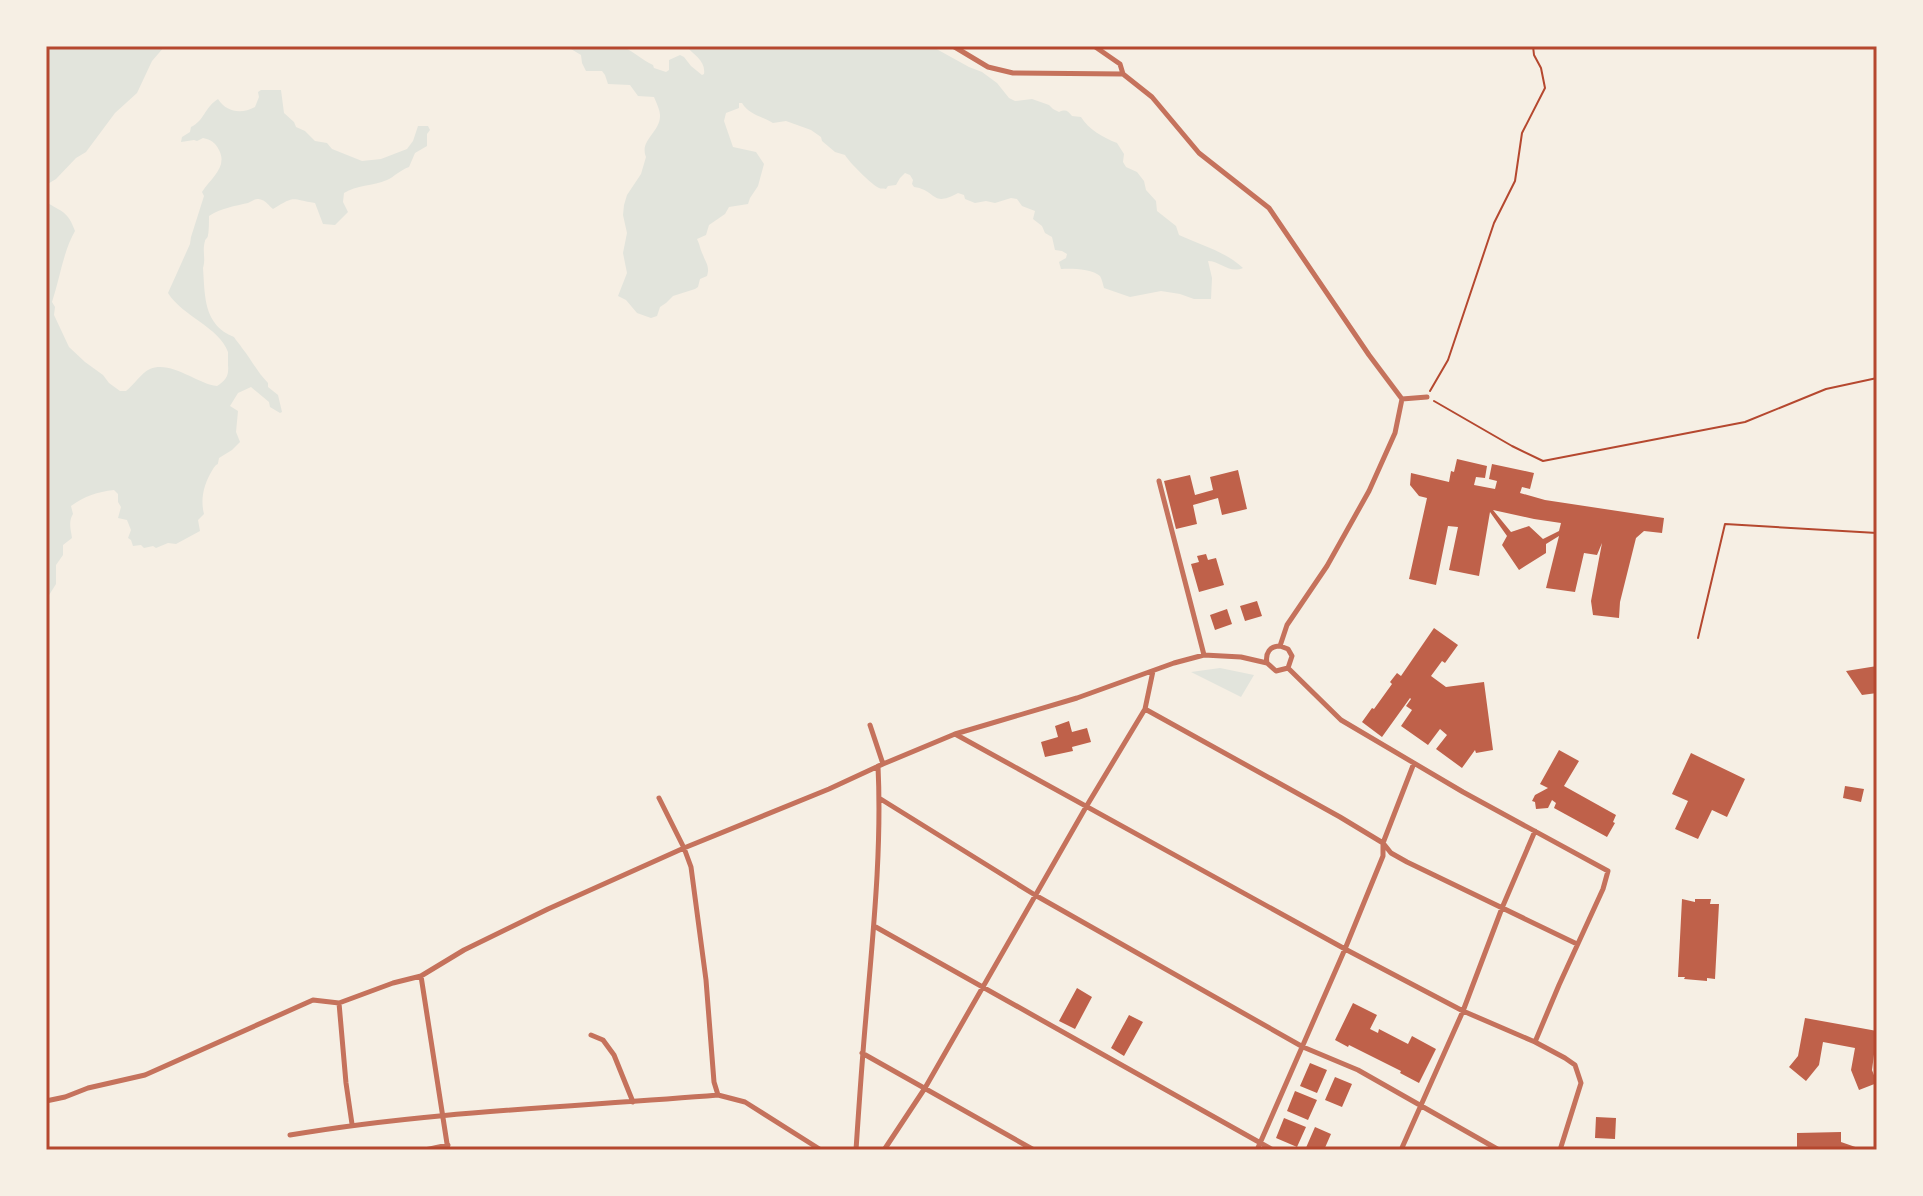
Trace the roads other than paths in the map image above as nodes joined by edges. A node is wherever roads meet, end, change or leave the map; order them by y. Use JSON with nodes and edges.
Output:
{"nodes":[{"id":1,"x":953,"y":46,"type":"edge"},
{"id":2,"x":1094,"y":46,"type":"edge"},
{"id":3,"x":1123,"y":74,"type":"junction"},
{"id":4,"x":1427,"y":397,"type":"road end"},
{"id":5,"x":1402,"y":399,"type":"junction"},
{"id":6,"x":1159,"y":481,"type":"dead end"},
{"id":7,"x":1280,"y":646,"type":"junction"},
{"id":8,"x":1204,"y":655,"type":"junction"},
{"id":9,"x":1267,"y":663,"type":"junction"},
{"id":10,"x":1288,"y":668,"type":"junction"},
{"id":11,"x":1153,"y":671,"type":"junction"},
{"id":12,"x":1145,"y":709,"type":"junction"},
{"id":13,"x":870,"y":725,"type":"dead end"},
{"id":14,"x":955,"y":734,"type":"junction"},
{"id":15,"x":1414,"y":763,"type":"junction"},
{"id":16,"x":880,"y":765,"type":"junction"},
{"id":17,"x":659,"y":798,"type":"dead end"},
{"id":18,"x":879,"y":798,"type":"junction"},
{"id":19,"x":1086,"y":807,"type":"junction"},
{"id":20,"x":1535,"y":831,"type":"junction"},
{"id":21,"x":1383,"y":843,"type":"junction"},
{"id":22,"x":684,"y":848,"type":"junction"},
{"id":23,"x":1035,"y":895,"type":"junction"},
{"id":24,"x":1502,"y":908,"type":"junction"},
{"id":25,"x":874,"y":926,"type":"junction"},
{"id":26,"x":1577,"y":944,"type":"junction"},
{"id":27,"x":1345,"y":949,"type":"junction"},
{"id":28,"x":421,"y":976,"type":"junction"},
{"id":29,"x":983,"y":987,"type":"junction"},
{"id":30,"x":339,"y":1003,"type":"junction"},
{"id":31,"x":1463,"y":1011,"type":"junction"},
{"id":32,"x":591,"y":1035,"type":"dead end"},
{"id":33,"x":1535,"y":1042,"type":"junction"},
{"id":34,"x":1303,"y":1047,"type":"junction"},
{"id":35,"x":862,"y":1053,"type":"junction"},
{"id":36,"x":925,"y":1088,"type":"junction"},
{"id":37,"x":718,"y":1095,"type":"junction"},
{"id":38,"x":46,"y":1101,"type":"edge"},
{"id":39,"x":633,"y":1102,"type":"junction"},
{"id":40,"x":1422,"y":1106,"type":"junction"},
{"id":41,"x":444,"y":1116,"type":"junction"},
{"id":42,"x":352,"y":1124,"type":"junction"},
{"id":43,"x":290,"y":1135,"type":"dead end"},
{"id":44,"x":1260,"y":1143,"type":"junction"},
{"id":45,"x":448,"y":1148,"type":"edge"},
{"id":46,"x":425,"y":1150,"type":"edge"},
{"id":47,"x":821,"y":1150,"type":"edge"},
{"id":48,"x":856,"y":1150,"type":"edge"},
{"id":49,"x":884,"y":1150,"type":"edge"},
{"id":50,"x":1034,"y":1150,"type":"edge"},
{"id":51,"x":1257,"y":1150,"type":"edge"},
{"id":52,"x":1273,"y":1150,"type":"edge"},
{"id":53,"x":1401,"y":1150,"type":"edge"},
{"id":54,"x":1499,"y":1150,"type":"edge"},
{"id":55,"x":1560,"y":1150,"type":"edge"}],
"edges":[{"from":1,"to":3,"type":"street"},
{"from":2,"to":3,"type":"street"},
{"from":3,"to":5,"type":"street"},
{"from":4,"to":5,"type":"street"},
{"from":5,"to":7,"type":"street"},
{"from":6,"to":8,"type":"street"},
{"from":7,"to":9,"type":"street"},
{"from":7,"to":10,"type":"street"},
{"from":8,"to":9,"type":"street"},
{"from":8,"to":11,"type":"street"},
{"from":9,"to":10,"type":"street"},
{"from":10,"to":15,"type":"street"},
{"from":11,"to":12,"type":"street"},
{"from":11,"to":14,"type":"street"},
{"from":12,"to":19,"type":"street"},
{"from":12,"to":21,"type":"street"},
{"from":13,"to":16,"type":"street"},
{"from":14,"to":16,"type":"street"},
{"from":14,"to":19,"type":"street"},
{"from":15,"to":20,"type":"street"},
{"from":15,"to":21,"type":"street"},
{"from":16,"to":18,"type":"street"},
{"from":16,"to":22,"type":"street"},
{"from":17,"to":22,"type":"street"},
{"from":18,"to":23,"type":"street"},
{"from":18,"to":25,"type":"street"},
{"from":19,"to":23,"type":"street"},
{"from":19,"to":27,"type":"street"},
{"from":20,"to":24,"type":"street"},
{"from":20,"to":26,"type":"street"},
{"from":21,"to":24,"type":"street"},
{"from":21,"to":27,"type":"street"},
{"from":22,"to":28,"type":"street"},
{"from":22,"to":37,"type":"street"},
{"from":23,"to":29,"type":"street"},
{"from":23,"to":34,"type":"street"},
{"from":24,"to":26,"type":"street"},
{"from":24,"to":31,"type":"street"},
{"from":25,"to":29,"type":"street"},
{"from":25,"to":35,"type":"street"},
{"from":26,"to":33,"type":"street"},
{"from":27,"to":31,"type":"street"},
{"from":27,"to":34,"type":"street"},
{"from":28,"to":30,"type":"street"},
{"from":28,"to":41,"type":"street"},
{"from":29,"to":36,"type":"street"},
{"from":29,"to":44,"type":"street"},
{"from":30,"to":38,"type":"street"},
{"from":30,"to":42,"type":"street"},
{"from":31,"to":33,"type":"street"},
{"from":31,"to":40,"type":"street"},
{"from":32,"to":39,"type":"street"},
{"from":33,"to":55,"type":"street"},
{"from":34,"to":40,"type":"street"},
{"from":34,"to":44,"type":"street"},
{"from":35,"to":36,"type":"street"},
{"from":35,"to":48,"type":"street"},
{"from":36,"to":49,"type":"street"},
{"from":36,"to":50,"type":"street"},
{"from":37,"to":39,"type":"street"},
{"from":37,"to":47,"type":"street"},
{"from":39,"to":41,"type":"street"},
{"from":40,"to":53,"type":"street"},
{"from":40,"to":54,"type":"street"},
{"from":41,"to":42,"type":"street"},
{"from":41,"to":45,"type":"street"},
{"from":42,"to":43,"type":"street"},
{"from":44,"to":51,"type":"street"},
{"from":44,"to":52,"type":"street"},
{"from":45,"to":46,"type":"street"}]}
